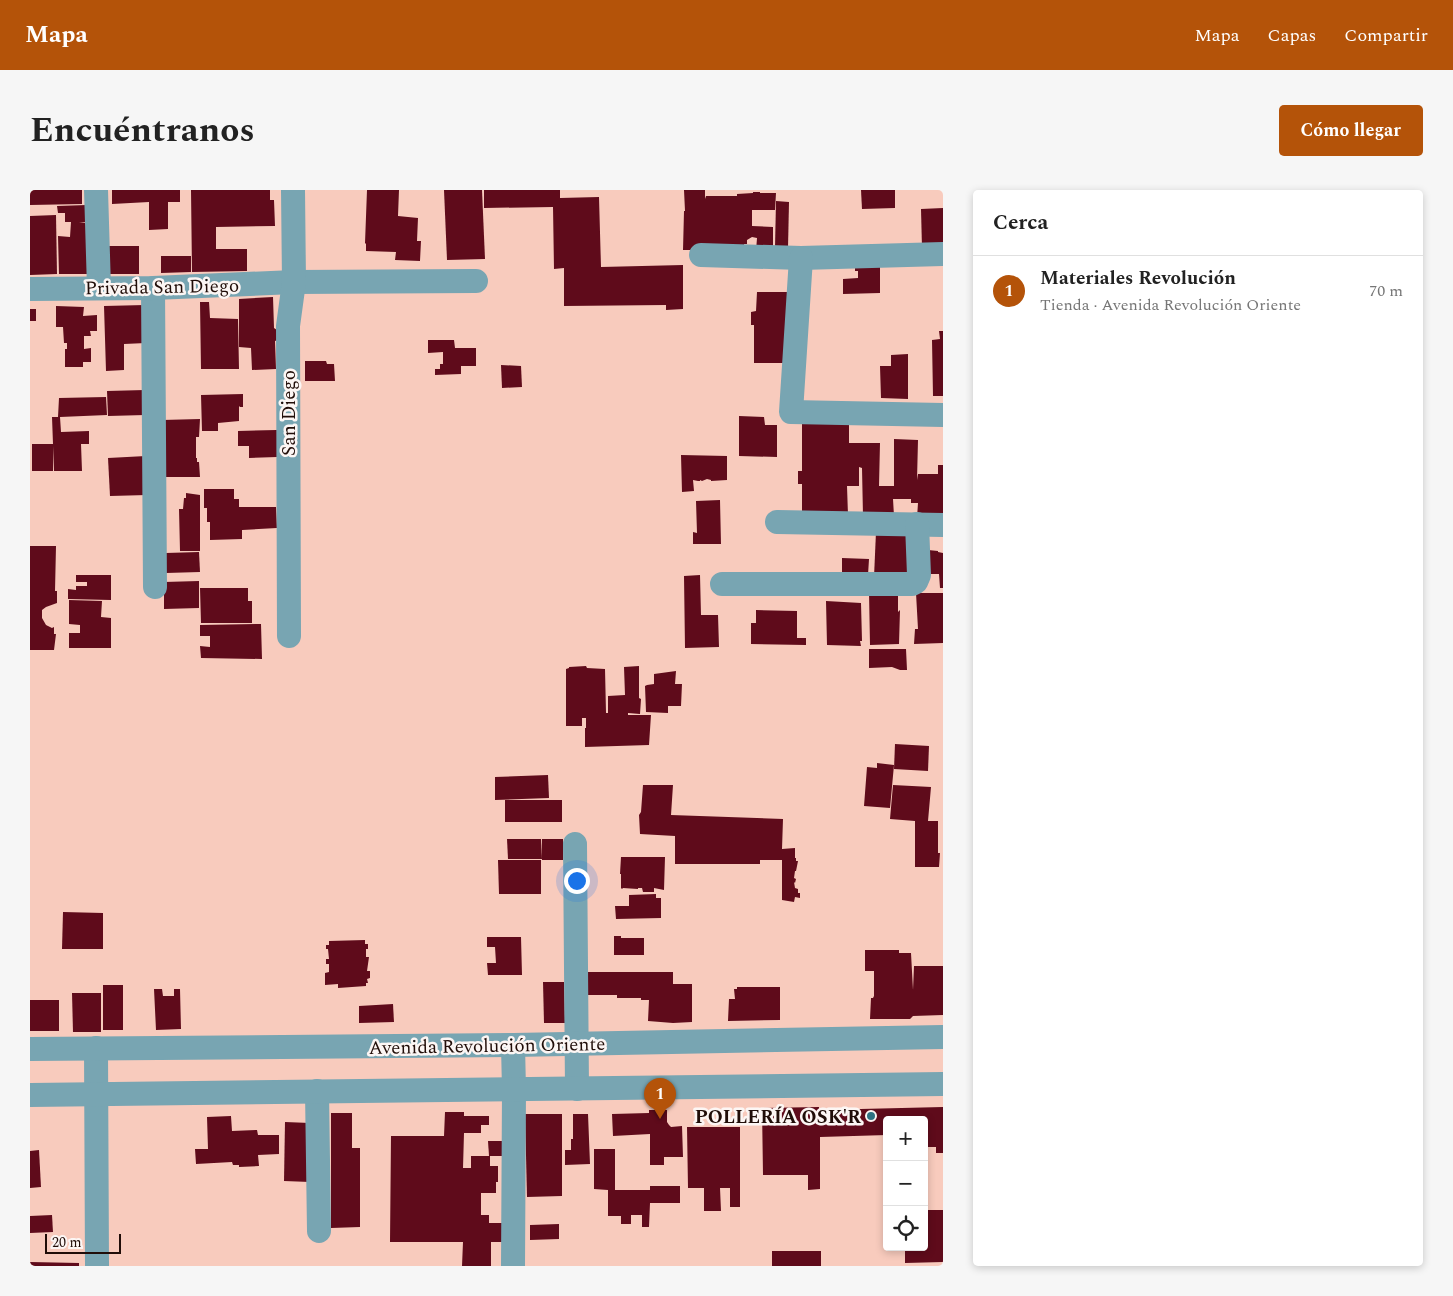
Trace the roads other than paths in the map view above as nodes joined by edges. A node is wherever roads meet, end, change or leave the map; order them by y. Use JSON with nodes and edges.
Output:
{"nodes":[{"id":1,"x":96,"y":190,"type":"edge"},
{"id":2,"x":293,"y":190,"type":"edge"},
{"id":3,"x":943,"y":254,"type":"edge"},
{"id":4,"x":701,"y":255,"type":"dead end"},
{"id":5,"x":801,"y":258,"type":"junction"},
{"id":6,"x":476,"y":281,"type":"dead end"},
{"id":7,"x":294,"y":282,"type":"junction"},
{"id":8,"x":99,"y":288,"type":"junction"},
{"id":9,"x":153,"y":288,"type":"junction"},
{"id":10,"x":30,"y":289,"type":"edge"},
{"id":11,"x":943,"y":416,"type":"edge"},
{"id":12,"x":777,"y":522,"type":"dead end"},
{"id":13,"x":917,"y":524,"type":"junction"},
{"id":14,"x":943,"y":525,"type":"edge"},
{"id":15,"x":722,"y":584,"type":"dead end"},
{"id":16,"x":155,"y":587,"type":"dead end"},
{"id":17,"x":289,"y":636,"type":"dead end"},
{"id":18,"x":575,"y":844,"type":"dead end"},
{"id":19,"x":943,"y":1037,"type":"edge"},
{"id":20,"x":576,"y":1044,"type":"junction"},
{"id":21,"x":513,"y":1045,"type":"junction"},
{"id":22,"x":96,"y":1048,"type":"junction"},
{"id":23,"x":30,"y":1049,"type":"edge"},
{"id":24,"x":943,"y":1084,"type":"edge"},
{"id":25,"x":577,"y":1089,"type":"junction"},
{"id":26,"x":514,"y":1090,"type":"junction"},
{"id":27,"x":317,"y":1091,"type":"junction"},
{"id":28,"x":96,"y":1095,"type":"junction"},
{"id":29,"x":30,"y":1096,"type":"edge"},
{"id":30,"x":318,"y":1231,"type":"dead end"},
{"id":31,"x":97,"y":1266,"type":"edge"},
{"id":32,"x":513,"y":1266,"type":"edge"}],
"edges":[{"from":1,"to":8,"type":"street"},
{"from":2,"to":7,"type":"street","name":"San Diego"},
{"from":3,"to":5,"type":"street"},
{"from":4,"to":5,"type":"street"},
{"from":5,"to":11,"type":"street"},
{"from":6,"to":7,"type":"street","name":"Privada San Diego"},
{"from":7,"to":9,"type":"street","name":"Privada San Diego"},
{"from":7,"to":17,"type":"street","name":"San Diego"},
{"from":8,"to":9,"type":"street","name":"Privada San Diego"},
{"from":8,"to":10,"type":"street","name":"Privada San Diego"},
{"from":9,"to":16,"type":"street"},
{"from":12,"to":13,"type":"street"},
{"from":13,"to":14,"type":"street"},
{"from":13,"to":15,"type":"street"},
{"from":18,"to":20,"type":"street"},
{"from":19,"to":20,"type":"street","name":"Avenida Revolución Oriente"},
{"from":20,"to":21,"type":"street","name":"Avenida Revolución Oriente"},
{"from":20,"to":25,"type":"street"},
{"from":21,"to":22,"type":"street","name":"Avenida Revolución Oriente"},
{"from":21,"to":26,"type":"street"},
{"from":22,"to":23,"type":"street","name":"Avenida Revolución Oriente"},
{"from":22,"to":28,"type":"street"},
{"from":24,"to":25,"type":"street"},
{"from":25,"to":26,"type":"street"},
{"from":26,"to":27,"type":"street"},
{"from":26,"to":32,"type":"street"},
{"from":27,"to":28,"type":"street"},
{"from":27,"to":30,"type":"street"},
{"from":28,"to":29,"type":"street"},
{"from":28,"to":31,"type":"street"}]}
